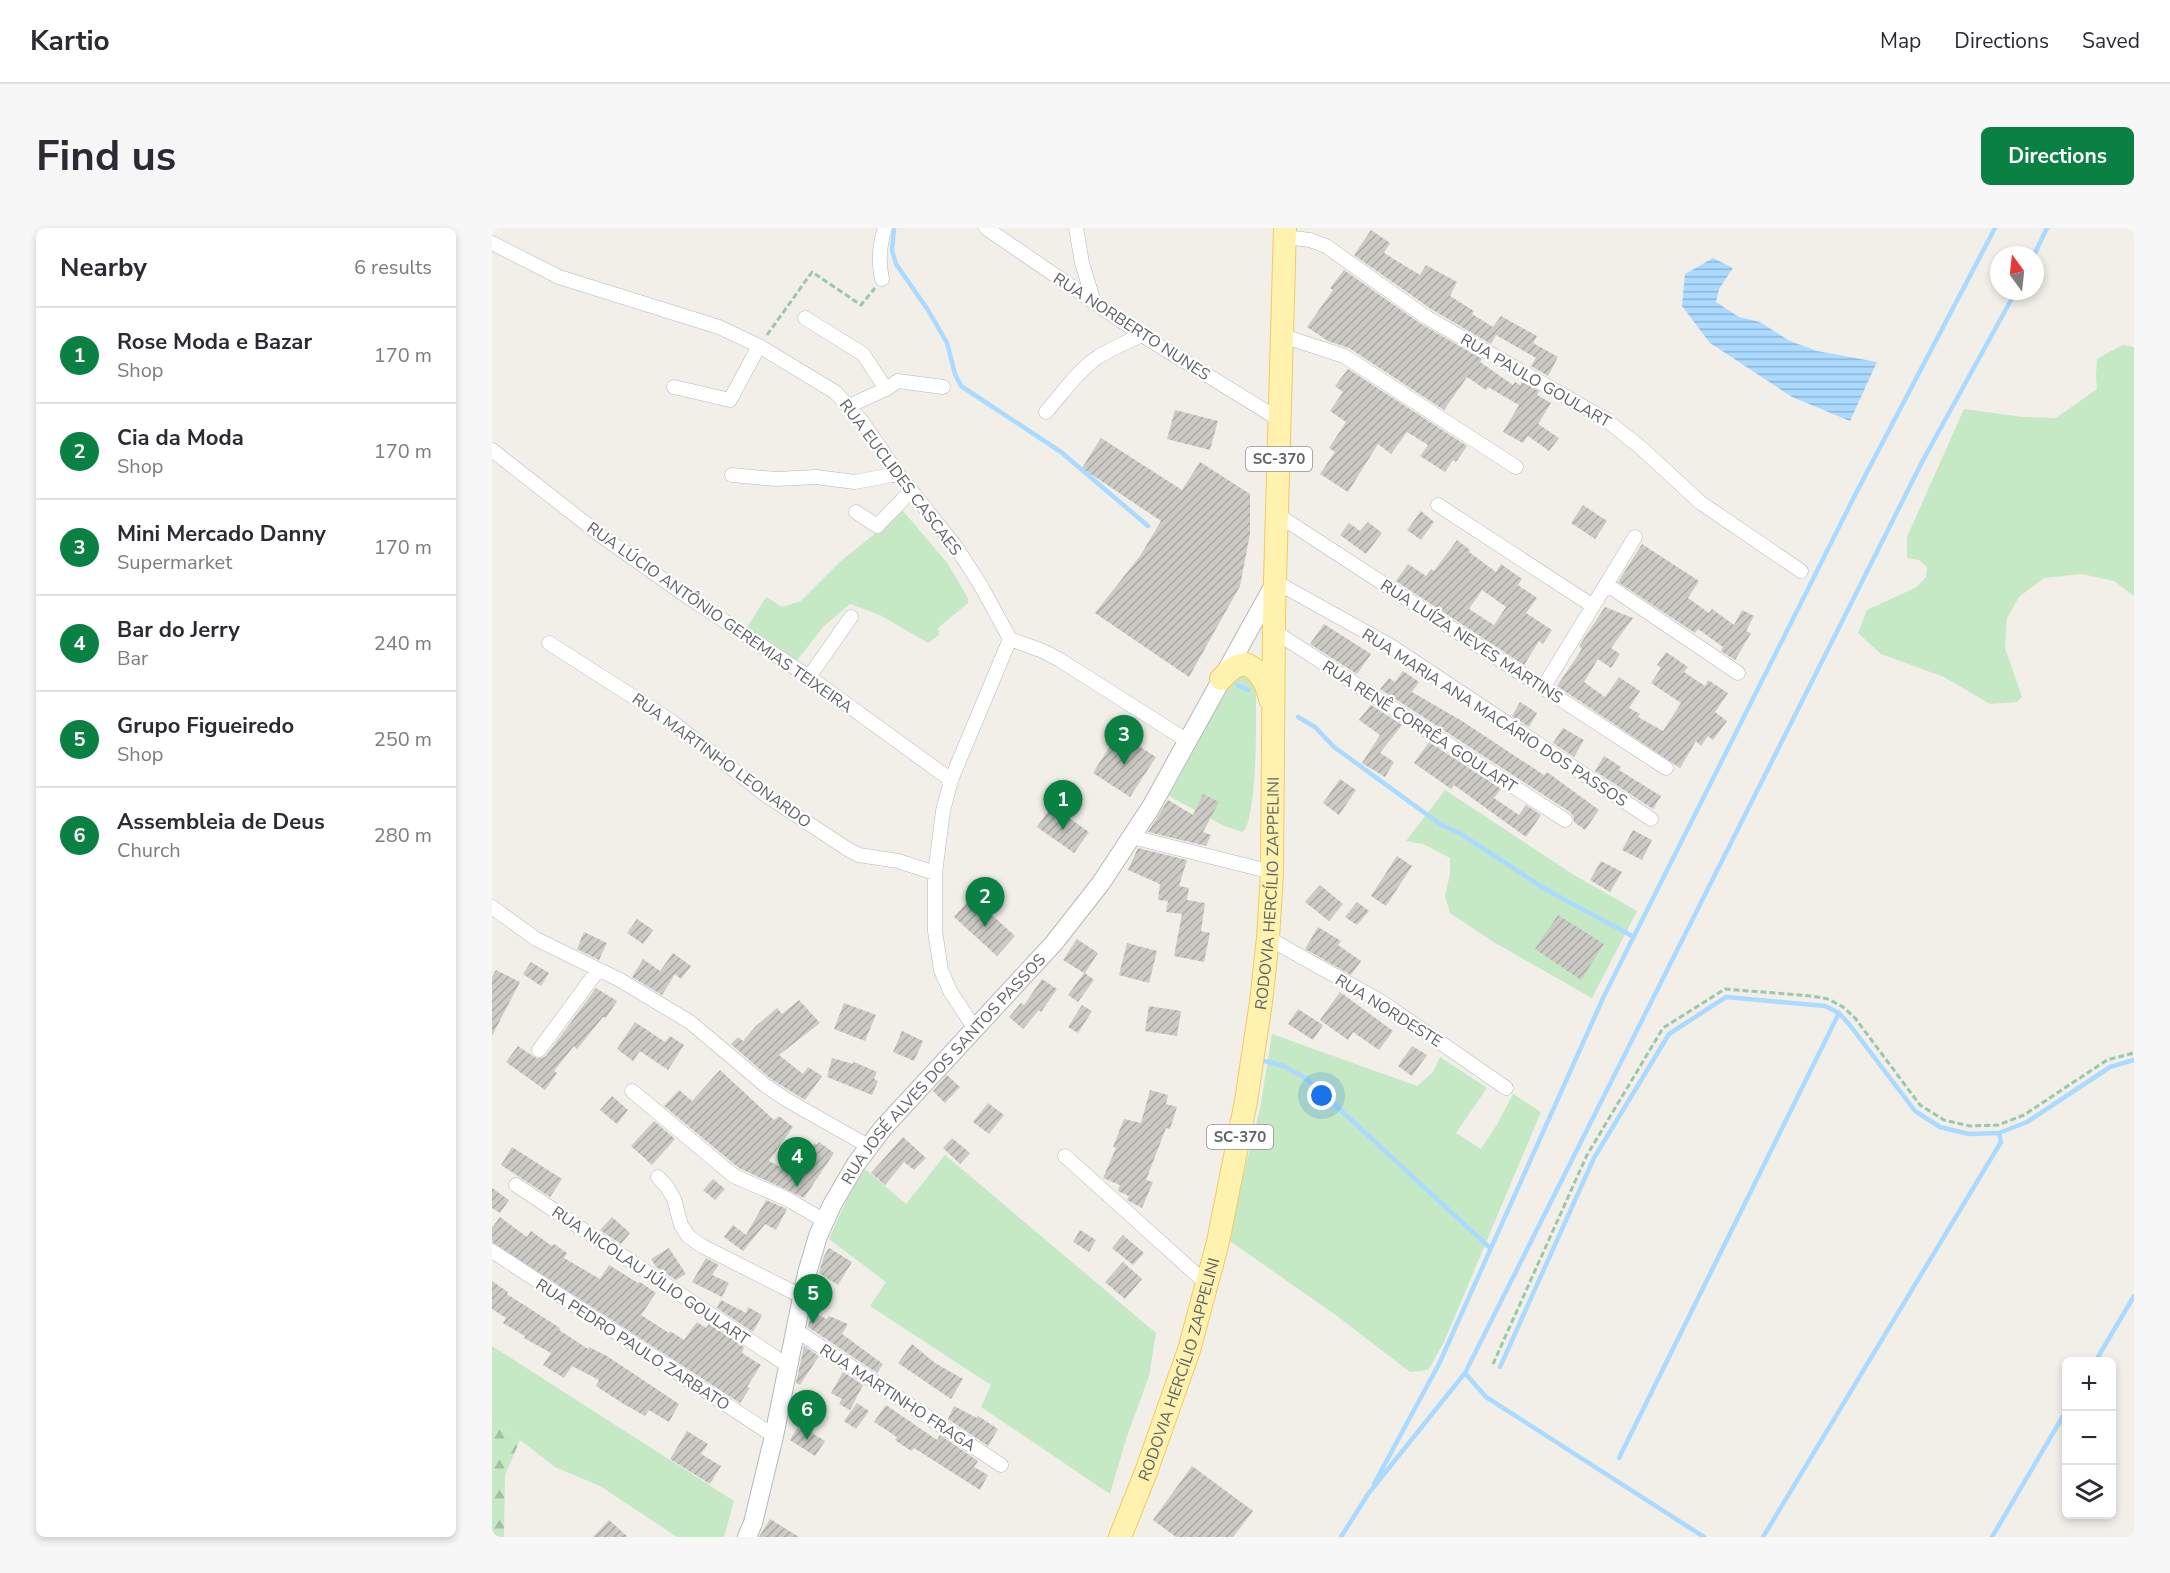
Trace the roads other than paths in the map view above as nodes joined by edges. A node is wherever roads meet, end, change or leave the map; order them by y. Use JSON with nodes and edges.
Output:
{"nodes":[{"id":1,"x":885,"y":228,"type":"edge"},
{"id":2,"x":986,"y":228,"type":"edge"},
{"id":3,"x":1076,"y":228,"type":"edge"},
{"id":4,"x":1285,"y":232,"type":"edge"},
{"id":5,"x":492,"y":243,"type":"edge"},
{"id":6,"x":882,"y":279,"type":"road end"},
{"id":7,"x":1094,"y":302,"type":"junction"},
{"id":8,"x":805,"y":318,"type":"dead end"},
{"id":9,"x":1142,"y":335,"type":"junction"},
{"id":10,"x":1282,"y":336,"type":"junction"},
{"id":11,"x":759,"y":346,"type":"junction"},
{"id":12,"x":674,"y":387,"type":"dead end"},
{"id":13,"x":943,"y":387,"type":"dead end"},
{"id":14,"x":886,"y":389,"type":"junction"},
{"id":15,"x":849,"y":406,"type":"junction"},
{"id":16,"x":1046,"y":412,"type":"dead end"},
{"id":17,"x":1280,"y":420,"type":"junction"},
{"id":18,"x":492,"y":450,"type":"edge"},
{"id":19,"x":1516,"y":467,"type":"dead end"},
{"id":20,"x":898,"y":474,"type":"junction"},
{"id":21,"x":732,"y":475,"type":"dead end"},
{"id":22,"x":911,"y":491,"type":"junction"},
{"id":23,"x":1438,"y":505,"type":"dead end"},
{"id":24,"x":856,"y":512,"type":"dead end"},
{"id":25,"x":1278,"y":515,"type":"junction"},
{"id":26,"x":1635,"y":537,"type":"dead end"},
{"id":27,"x":1801,"y":571,"type":"dead end"},
{"id":28,"x":1276,"y":582,"type":"junction"},
{"id":29,"x":1606,"y":584,"type":"junction"},
{"id":30,"x":1593,"y":606,"type":"junction"},
{"id":31,"x":851,"y":617,"type":"dead end"},
{"id":32,"x":1274,"y":624,"type":"junction"},
{"id":33,"x":1010,"y":639,"type":"junction"},
{"id":34,"x":549,"y":643,"type":"dead end"},
{"id":35,"x":1241,"y":644,"type":"junction"},
{"id":36,"x":1274,"y":670,"type":"junction"},
{"id":37,"x":1738,"y":674,"type":"dead end"},
{"id":38,"x":809,"y":677,"type":"junction"},
{"id":39,"x":1221,"y":679,"type":"junction"},
{"id":40,"x":1543,"y":688,"type":"junction"},
{"id":41,"x":1274,"y":721,"type":"junction"},
{"id":42,"x":1186,"y":740,"type":"junction"},
{"id":43,"x":1666,"y":768,"type":"dead end"},
{"id":44,"x":951,"y":780,"type":"junction"},
{"id":45,"x":1651,"y":819,"type":"dead end"},
{"id":46,"x":1565,"y":820,"type":"dead end"},
{"id":47,"x":1132,"y":837,"type":"junction"},
{"id":48,"x":1272,"y":872,"type":"junction"},
{"id":49,"x":935,"y":873,"type":"junction"},
{"id":50,"x":492,"y":907,"type":"edge"},
{"id":51,"x":1268,"y":938,"type":"junction"},
{"id":52,"x":598,"y":970,"type":"junction"},
{"id":53,"x":975,"y":1029,"type":"junction"},
{"id":54,"x":539,"y":1050,"type":"dead end"},
{"id":55,"x":1506,"y":1088,"type":"dead end"},
{"id":56,"x":632,"y":1091,"type":"dead end"},
{"id":57,"x":868,"y":1146,"type":"junction"},
{"id":58,"x":1065,"y":1156,"type":"dead end"},
{"id":59,"x":658,"y":1177,"type":"dead end"},
{"id":60,"x":516,"y":1185,"type":"dead end"},
{"id":61,"x":825,"y":1221,"type":"junction"},
{"id":62,"x":492,"y":1251,"type":"edge"},
{"id":63,"x":1206,"y":1284,"type":"junction"},
{"id":64,"x":801,"y":1296,"type":"junction"},
{"id":65,"x":794,"y":1329,"type":"junction"},
{"id":66,"x":787,"y":1365,"type":"junction"},
{"id":67,"x":774,"y":1436,"type":"junction"},
{"id":68,"x":1001,"y":1465,"type":"dead end"},
{"id":69,"x":747,"y":1537,"type":"edge"},
{"id":70,"x":1120,"y":1537,"type":"edge"}],
"edges":[{"from":1,"to":6,"type":"street"},
{"from":2,"to":7,"type":"street","name":"RUA NORBERTO NUNES"},
{"from":3,"to":7,"type":"street"},
{"from":4,"to":10,"type":"main road","name":"RODOVIA HERCÍLIO ZAPPELINI","number":"SC-370"},
{"from":4,"to":27,"type":"street","name":"RUA PAULO GOULART"},
{"from":5,"to":11,"type":"street","name":"RUA EUCLIDES CASCAES"},
{"from":7,"to":9,"type":"street","name":"RUA NORBERTO NUNES"},
{"from":8,"to":14,"type":"street"},
{"from":9,"to":16,"type":"street"},
{"from":9,"to":17,"type":"street","name":"RUA NORBERTO NUNES"},
{"from":10,"to":17,"type":"main road","name":"RODOVIA HERCÍLIO ZAPPELINI","number":"SC-370"},
{"from":10,"to":19,"type":"street"},
{"from":11,"to":12,"type":"street"},
{"from":11,"to":15,"type":"street","name":"RUA EUCLIDES CASCAES"},
{"from":13,"to":14,"type":"street"},
{"from":14,"to":15,"type":"street"},
{"from":15,"to":20,"type":"street","name":"RUA EUCLIDES CASCAES"},
{"from":17,"to":25,"type":"main road","name":"RODOVIA HERCÍLIO ZAPPELINI","number":"SC-370"},
{"from":18,"to":38,"type":"street","name":"RUA LÚCIO ANTÔNIO GEREMIAS TEIXEIRA"},
{"from":20,"to":21,"type":"street"},
{"from":20,"to":22,"type":"street","name":"RUA EUCLIDES CASCAES"},
{"from":22,"to":24,"type":"street"},
{"from":22,"to":33,"type":"street","name":"RUA EUCLIDES CASCAES"},
{"from":23,"to":30,"type":"street"},
{"from":25,"to":28,"type":"main road","name":"RODOVIA HERCÍLIO ZAPPELINI","number":"SC-370"},
{"from":25,"to":40,"type":"street","name":"RUA LUÍZA NEVES MARTINS"},
{"from":26,"to":29,"type":"street"},
{"from":28,"to":32,"type":"main road","name":"RODOVIA HERCÍLIO ZAPPELINI","number":"SC-370"},
{"from":28,"to":35,"type":"street","name":"RUA JOSÉ ALVES DOS SANTOS PASSOS"},
{"from":28,"to":45,"type":"street","name":"RUA MARIA ANA MACÁRIO DOS PASSOS"},
{"from":29,"to":30,"type":"street"},
{"from":29,"to":37,"type":"street"},
{"from":30,"to":40,"type":"street"},
{"from":31,"to":38,"type":"street"},
{"from":32,"to":35,"type":"street","name":"RUA JOSÉ ALVES DOS SANTOS PASSOS"},
{"from":32,"to":36,"type":"main road","name":"RODOVIA HERCÍLIO ZAPPELINI","number":"SC-370"},
{"from":32,"to":46,"type":"street","name":"RUA RENÊ CORRÊA GOULART"},
{"from":33,"to":42,"type":"street"},
{"from":33,"to":44,"type":"street"},
{"from":34,"to":49,"type":"street","name":"RUA MARTINHO LEONARDO"},
{"from":35,"to":39,"type":"street","name":"RUA JOSÉ ALVES DOS SANTOS PASSOS"},
{"from":36,"to":39,"type":"main road"},
{"from":36,"to":41,"type":"main road","name":"RODOVIA HERCÍLIO ZAPPELINI","number":"SC-370"},
{"from":38,"to":44,"type":"street","name":"RUA LÚCIO ANTÔNIO GEREMIAS TEIXEIRA"},
{"from":39,"to":41,"type":"main road"},
{"from":39,"to":42,"type":"street","name":"RUA JOSÉ ALVES DOS SANTOS PASSOS"},
{"from":40,"to":43,"type":"street","name":"RUA LUÍZA NEVES MARTINS"},
{"from":41,"to":48,"type":"main road","name":"RODOVIA HERCÍLIO ZAPPELINI","number":"SC-370"},
{"from":42,"to":47,"type":"street","name":"RUA JOSÉ ALVES DOS SANTOS PASSOS"},
{"from":44,"to":49,"type":"street"},
{"from":47,"to":48,"type":"street"},
{"from":47,"to":53,"type":"street","name":"RUA JOSÉ ALVES DOS SANTOS PASSOS"},
{"from":48,"to":51,"type":"main road","name":"RODOVIA HERCÍLIO ZAPPELINI","number":"SC-370"},
{"from":49,"to":53,"type":"street"},
{"from":50,"to":52,"type":"street"},
{"from":51,"to":55,"type":"street","name":"RUA NORDESTE"},
{"from":51,"to":63,"type":"main road","name":"RODOVIA HERCÍLIO ZAPPELINI","number":"SC-370"},
{"from":52,"to":54,"type":"street"},
{"from":52,"to":57,"type":"street"},
{"from":53,"to":57,"type":"street","name":"RUA JOSÉ ALVES DOS SANTOS PASSOS"},
{"from":56,"to":61,"type":"street"},
{"from":57,"to":61,"type":"street","name":"RUA JOSÉ ALVES DOS SANTOS PASSOS"},
{"from":58,"to":63,"type":"street"},
{"from":59,"to":64,"type":"street"},
{"from":60,"to":66,"type":"street","name":"RUA NICOLAU JÚLIO GOULART"},
{"from":61,"to":64,"type":"street","name":"RUA JOSÉ ALVES DOS SANTOS PASSOS"},
{"from":62,"to":67,"type":"street","name":"RUA PEDRO PAULO ZARBATO"},
{"from":63,"to":70,"type":"main road","name":"RODOVIA HERCÍLIO ZAPPELINI","number":"SC-370"},
{"from":64,"to":65,"type":"street","name":"RUA JOSÉ ALVES DOS SANTOS PASSOS"},
{"from":65,"to":66,"type":"street","name":"RUA JOSÉ ALVES DOS SANTOS PASSOS"},
{"from":65,"to":68,"type":"street","name":"RUA MARTINHO FRAGA"},
{"from":66,"to":67,"type":"street","name":"RUA JOSÉ ALVES DOS SANTOS PASSOS"},
{"from":67,"to":69,"type":"street","name":"RUA JOSÉ ALVES DOS SANTOS PASSOS"}]}
